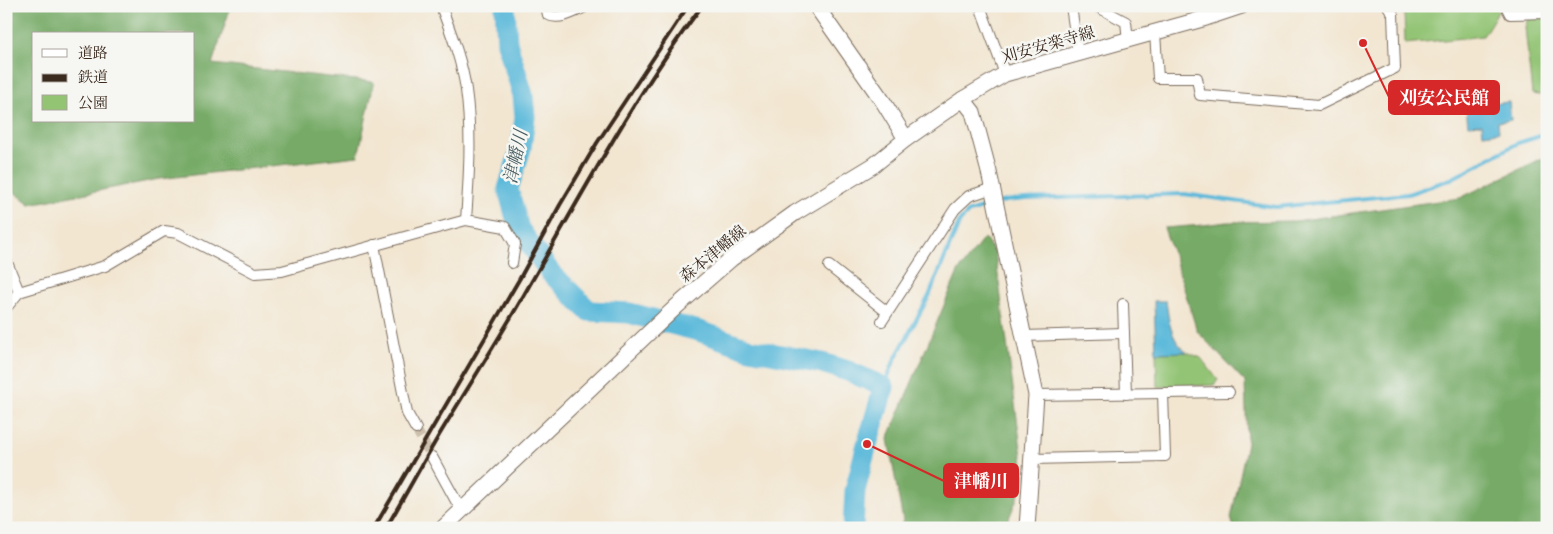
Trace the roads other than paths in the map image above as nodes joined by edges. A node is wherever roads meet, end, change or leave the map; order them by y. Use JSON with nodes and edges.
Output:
{"nodes":[{"id":1,"x":441,"y":6,"type":"edge"},
{"id":2,"x":546,"y":6,"type":"edge"},
{"id":3,"x":587,"y":6,"type":"edge"},
{"id":4,"x":834,"y":6,"type":"edge"},
{"id":5,"x":980,"y":6,"type":"edge"},
{"id":6,"x":1071,"y":6,"type":"edge"},
{"id":7,"x":1096,"y":6,"type":"edge"},
{"id":8,"x":1242,"y":6,"type":"edge"},
{"id":9,"x":1388,"y":6,"type":"edge"},
{"id":10,"x":1506,"y":6,"type":"edge"},
{"id":11,"x":818,"y":9,"type":"edge"},
{"id":12,"x":1204,"y":12,"type":"edge"},
{"id":13,"x":1547,"y":13,"type":"edge"},
{"id":14,"x":1154,"y":33,"type":"junction"},
{"id":15,"x":1128,"y":40,"type":"junction"},
{"id":16,"x":1078,"y":54,"type":"junction"},
{"id":17,"x":1005,"y":74,"type":"junction"},
{"id":18,"x":963,"y":99,"type":"junction"},
{"id":19,"x":906,"y":138,"type":"junction"},
{"id":20,"x":995,"y":198,"type":"junction"},
{"id":21,"x":466,"y":220,"type":"junction"},
{"id":22,"x":374,"y":245,"type":"junction"},
{"id":23,"x":6,"y":260,"type":"edge"},
{"id":24,"x":512,"y":262,"type":"dead end"},
{"id":25,"x":829,"y":266,"type":"dead end"},
{"id":26,"x":19,"y":292,"type":"junction"},
{"id":27,"x":1123,"y":304,"type":"dead end"},
{"id":28,"x":6,"y":308,"type":"edge"},
{"id":29,"x":1124,"y":333,"type":"junction"},
{"id":30,"x":1024,"y":336,"type":"junction"},
{"id":31,"x":1229,"y":392,"type":"dead end"},
{"id":32,"x":1163,"y":393,"type":"junction"},
{"id":33,"x":1126,"y":394,"type":"junction"},
{"id":34,"x":1036,"y":395,"type":"junction"},
{"id":35,"x":416,"y":429,"type":"tunnel mouth"},
{"id":36,"x":432,"y":457,"type":"tunnel mouth"},
{"id":37,"x":1032,"y":459,"type":"junction"},
{"id":38,"x":461,"y":510,"type":"junction"},
{"id":39,"x":443,"y":528,"type":"edge"},
{"id":40,"x":1027,"y":528,"type":"edge"}],
"edges":[{"from":1,"to":21,"type":"street"},
{"from":2,"to":3,"type":"street"},
{"from":4,"to":11,"type":"street"},
{"from":5,"to":17,"type":"street"},
{"from":6,"to":16,"type":"street"},
{"from":7,"to":15,"type":"street"},
{"from":8,"to":12,"type":"main road","name":"刈安安楽寺線"},
{"from":9,"to":14,"type":"street"},
{"from":10,"to":13,"type":"street"},
{"from":11,"to":19,"type":"main road"},
{"from":12,"to":14,"type":"main road","name":"刈安安楽寺線"},
{"from":14,"to":15,"type":"main road","name":"刈安安楽寺線"},
{"from":15,"to":16,"type":"main road","name":"刈安安楽寺線"},
{"from":16,"to":17,"type":"main road","name":"刈安安楽寺線"},
{"from":17,"to":18,"type":"main road","name":"刈安安楽寺線"},
{"from":18,"to":19,"type":"main road","name":"刈安安楽寺線"},
{"from":18,"to":20,"type":"main road"},
{"from":19,"to":38,"type":"main road","name":"森本津幡線"},
{"from":20,"to":25,"type":"street"},
{"from":20,"to":30,"type":"main road"},
{"from":21,"to":22,"type":"street"},
{"from":21,"to":24,"type":"street"},
{"from":22,"to":26,"type":"street"},
{"from":22,"to":35,"type":"street"},
{"from":23,"to":26,"type":"street"},
{"from":26,"to":28,"type":"street"},
{"from":27,"to":29,"type":"street"},
{"from":29,"to":30,"type":"street"},
{"from":29,"to":33,"type":"street"},
{"from":30,"to":34,"type":"main road"},
{"from":31,"to":32,"type":"street"},
{"from":32,"to":33,"type":"street"},
{"from":32,"to":37,"type":"street"},
{"from":33,"to":34,"type":"street"},
{"from":34,"to":37,"type":"main road"},
{"from":36,"to":38,"type":"street"},
{"from":37,"to":40,"type":"main road"},
{"from":38,"to":39,"type":"main road","name":"森本津幡線"}]}
